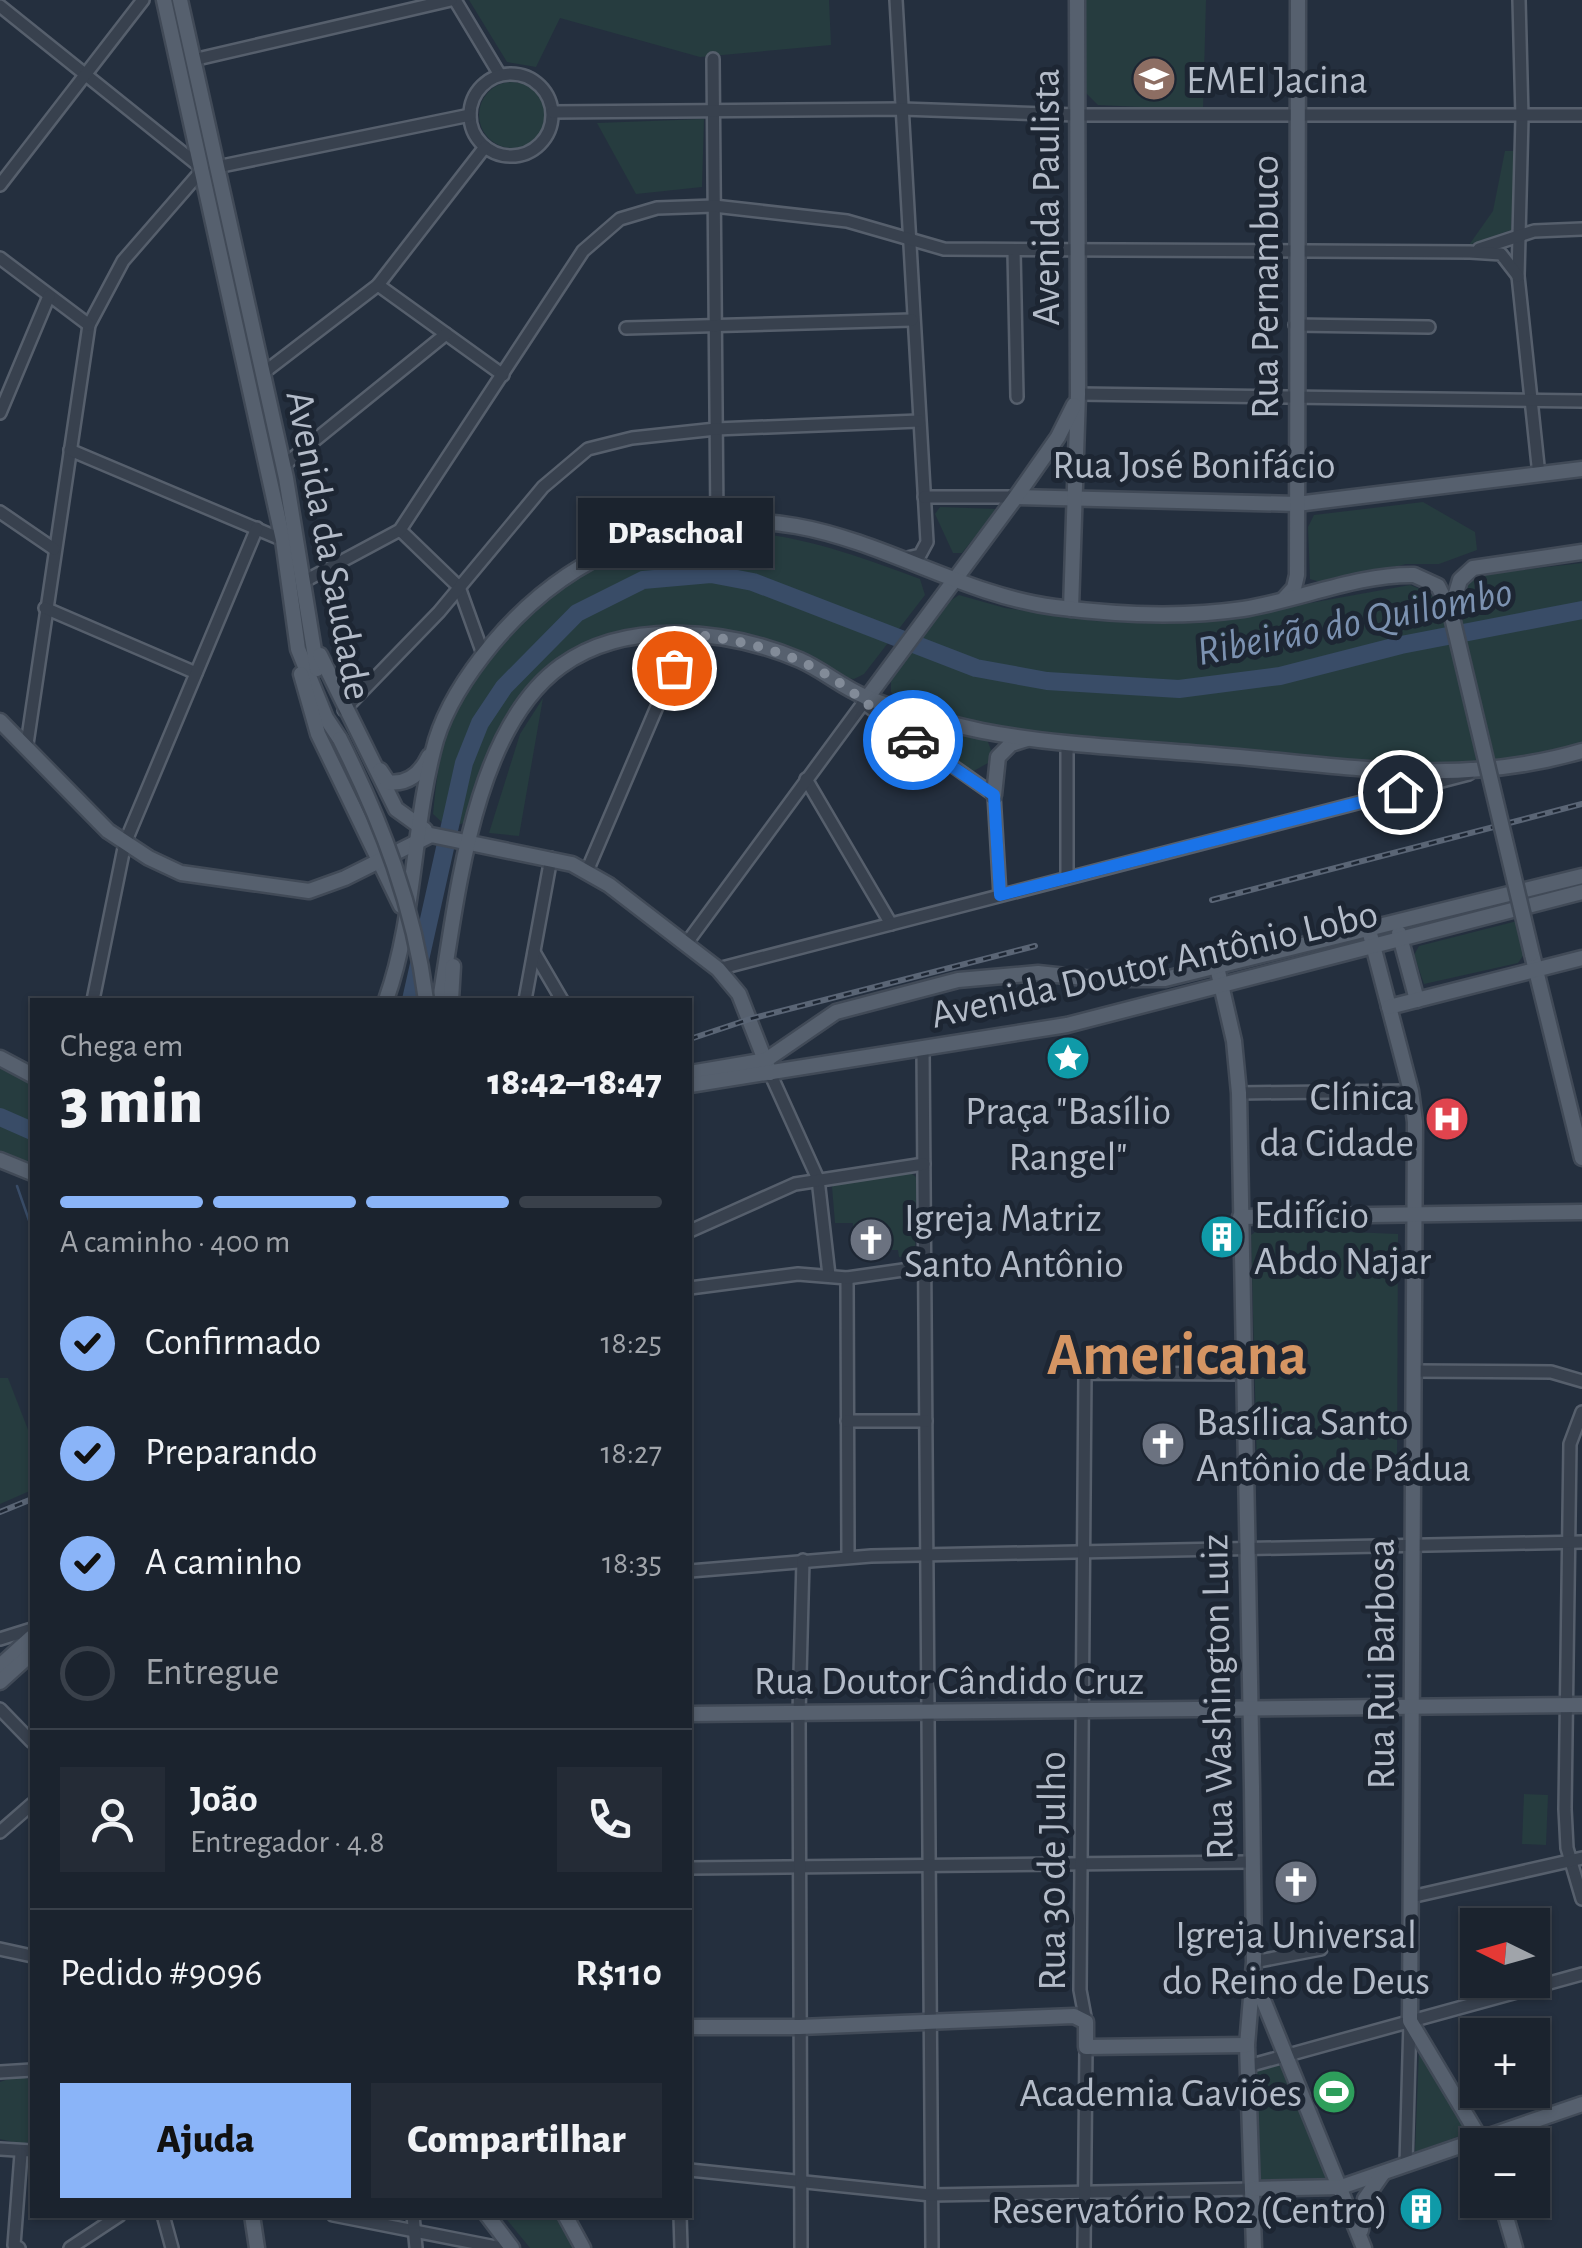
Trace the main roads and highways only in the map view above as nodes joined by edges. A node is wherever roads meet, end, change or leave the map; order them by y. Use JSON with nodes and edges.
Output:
{"nodes":[{"id":1,"x":164,"y":0,"type":"edge"},
{"id":2,"x":180,"y":0,"type":"edge"},
{"id":3,"x":1077,"y":0,"type":"edge"},
{"id":4,"x":1298,"y":0,"type":"edge"},
{"id":5,"x":210,"y":168,"type":"junction"},
{"id":6,"x":1078,"y":394,"type":"junction"},
{"id":7,"x":1582,"y":469,"type":"edge"},
{"id":8,"x":1016,"y":497,"type":"junction"},
{"id":9,"x":1075,"y":498,"type":"junction"},
{"id":10,"x":1297,"y":504,"type":"junction"},
{"id":11,"x":1582,"y":552,"type":"edge"},
{"id":12,"x":970,"y":558,"type":"junction"},
{"id":13,"x":1297,"y":575,"type":"junction"},
{"id":14,"x":953,"y":580,"type":"junction"},
{"id":15,"x":977,"y":589,"type":"junction"},
{"id":16,"x":1322,"y":592,"type":"junction"},
{"id":17,"x":1274,"y":602,"type":"junction"},
{"id":18,"x":1071,"y":608,"type":"junction"},
{"id":19,"x":1451,"y":612,"type":"junction"},
{"id":20,"x":313,"y":642,"type":"junction"},
{"id":21,"x":298,"y":649,"type":"junction"},
{"id":22,"x":865,"y":701,"type":"junction"},
{"id":23,"x":0,"y":720,"type":"edge"},
{"id":24,"x":946,"y":721,"type":"junction"},
{"id":25,"x":333,"y":724,"type":"junction"},
{"id":26,"x":437,"y":737,"type":"junction"},
{"id":27,"x":1029,"y":739,"type":"junction"},
{"id":28,"x":1582,"y":751,"type":"edge"},
{"id":29,"x":933,"y":753,"type":"road end"},
{"id":30,"x":369,"y":756,"type":"junction"},
{"id":31,"x":383,"y":786,"type":"junction"},
{"id":32,"x":994,"y":795,"type":"road end"},
{"id":33,"x":352,"y":796,"type":"junction"},
{"id":34,"x":420,"y":834,"type":"junction"},
{"id":35,"x":467,"y":842,"type":"junction"},
{"id":36,"x":380,"y":862,"type":"junction"},
{"id":37,"x":1582,"y":876,"type":"edge"},
{"id":38,"x":1582,"y":892,"type":"edge"},
{"id":39,"x":1540,"y":896,"type":"junction"},
{"id":40,"x":1396,"y":923,"type":"junction"},
{"id":41,"x":404,"y":930,"type":"junction"},
{"id":42,"x":1369,"y":930,"type":"junction"},
{"id":43,"x":1401,"y":941,"type":"junction"},
{"id":44,"x":1373,"y":948,"type":"junction"},
{"id":45,"x":1582,"y":958,"type":"edge"},
{"id":46,"x":1533,"y":962,"type":"junction"},
{"id":47,"x":1216,"y":967,"type":"junction"},
{"id":48,"x":1222,"y":985,"type":"junction"},
{"id":49,"x":387,"y":998,"type":"edge"},
{"id":50,"x":426,"y":998,"type":"edge"},
{"id":51,"x":448,"y":998,"type":"edge"},
{"id":52,"x":1418,"y":1000,"type":"junction"},
{"id":53,"x":1389,"y":1007,"type":"junction"},
{"id":54,"x":0,"y":1058,"type":"edge"},
{"id":55,"x":768,"y":1066,"type":"junction"},
{"id":56,"x":30,"y":1074,"type":"edge"},
{"id":57,"x":692,"y":1074,"type":"edge"},
{"id":58,"x":692,"y":1085,"type":"edge"},
{"id":59,"x":1582,"y":1158,"type":"edge"},
{"id":60,"x":0,"y":1160,"type":"edge"},
{"id":61,"x":30,"y":1172,"type":"edge"},
{"id":62,"x":1582,"y":1212,"type":"edge"},
{"id":63,"x":1415,"y":1215,"type":"junction"},
{"id":64,"x":1240,"y":1217,"type":"junction"},
{"id":65,"x":30,"y":1635,"type":"edge"},
{"id":66,"x":30,"y":1655,"type":"edge"},
{"id":67,"x":0,"y":1666,"type":"edge"},
{"id":68,"x":0,"y":1682,"type":"edge"},
{"id":69,"x":1412,"y":1705,"type":"junction"},
{"id":70,"x":1575,"y":1705,"type":"edge"},
{"id":71,"x":1250,"y":1709,"type":"junction"},
{"id":72,"x":692,"y":1714,"type":"edge"},
{"id":73,"x":1253,"y":1968,"type":"junction"},
{"id":74,"x":692,"y":2027,"type":"edge"},
{"id":75,"x":1247,"y":2045,"type":"junction"},
{"id":76,"x":1582,"y":2104,"type":"edge"},
{"id":77,"x":1475,"y":2128,"type":"edge"},
{"id":78,"x":1519,"y":2128,"type":"edge"},
{"id":79,"x":1460,"y":2149,"type":"edge"},
{"id":80,"x":1384,"y":2171,"type":"junction"},
{"id":81,"x":1341,"y":2186,"type":"junction"},
{"id":82,"x":1253,"y":2189,"type":"junction"},
{"id":83,"x":252,"y":2218,"type":"edge"},
{"id":84,"x":489,"y":2218,"type":"edge"},
{"id":85,"x":567,"y":2218,"type":"edge"},
{"id":86,"x":1507,"y":2218,"type":"edge"},
{"id":87,"x":1363,"y":2244,"type":"edge"},
{"id":88,"x":257,"y":2248,"type":"edge"},
{"id":89,"x":512,"y":2248,"type":"edge"},
{"id":90,"x":583,"y":2248,"type":"edge"},
{"id":91,"x":1254,"y":2248,"type":"edge"},
{"id":92,"x":1516,"y":2248,"type":"edge"}],
"edges":[{"from":1,"to":5,"type":"main road","name":"Avenida da Saudade"},
{"from":2,"to":5,"type":"main road","name":"Avenida da Saudade"},
{"from":3,"to":6,"type":"main road","name":"Avenida Paulista"},
{"from":4,"to":10,"type":"main road","name":"Rua Pernambuco"},
{"from":5,"to":20,"type":"main road","name":"Avenida da Saudade"},
{"from":5,"to":21,"type":"main road","name":"Avenida da Saudade"},
{"from":6,"to":8,"type":"main road","name":"Avenida Paulista"},
{"from":6,"to":9,"type":"main road","name":"Avenida Paulista"},
{"from":7,"to":10,"type":"main road","name":"Rua José Bonifácio"},
{"from":8,"to":9,"type":"main road","name":"Rua José Bonifácio"},
{"from":8,"to":12,"type":"main road","name":"Avenida Paulista"},
{"from":9,"to":10,"type":"main road","name":"Rua José Bonifácio"},
{"from":9,"to":18,"type":"main road","name":"Avenida Paulista"},
{"from":10,"to":13,"type":"main road","name":"Rua Pernambuco"},
{"from":11,"to":19,"type":"main road"},
{"from":12,"to":14,"type":"main road","name":"Avenida Paulista"},
{"from":12,"to":15,"type":"main road"},
{"from":13,"to":16,"type":"main road"},
{"from":13,"to":17,"type":"main road"},
{"from":14,"to":15,"type":"main road"},
{"from":14,"to":22,"type":"main road","name":"Avenida Paulista"},
{"from":14,"to":26,"type":"main road"},
{"from":15,"to":18,"type":"main road"},
{"from":16,"to":17,"type":"main road"},
{"from":16,"to":19,"type":"main road"},
{"from":17,"to":18,"type":"main road"},
{"from":19,"to":46,"type":"main road","bridge":true},
{"from":20,"to":25,"type":"main road","name":"Avenida da Saudade"},
{"from":20,"to":30,"type":"main road"},
{"from":21,"to":25,"type":"main road","name":"Avenida da Saudade"},
{"from":21,"to":33,"type":"main road"},
{"from":22,"to":24,"type":"main road"},
{"from":22,"to":35,"type":"main road"},
{"from":23,"to":36,"type":"main road"},
{"from":24,"to":27,"type":"main road"},
{"from":24,"to":29,"type":"main road"},
{"from":25,"to":50,"type":"main road","bridge":true},
{"from":26,"to":30,"type":"main road"},
{"from":26,"to":34,"type":"main road"},
{"from":27,"to":28,"type":"main road"},
{"from":27,"to":32,"type":"main road"},
{"from":30,"to":31,"type":"main road"},
{"from":31,"to":33,"type":"main road"},
{"from":31,"to":34,"type":"main road"},
{"from":33,"to":36,"type":"main road"},
{"from":34,"to":35,"type":"main road"},
{"from":34,"to":36,"type":"main road"},
{"from":34,"to":41,"type":"main road"},
{"from":35,"to":51,"type":"main road"},
{"from":35,"to":55,"type":"main road"},
{"from":36,"to":41,"type":"main road"},
{"from":37,"to":39,"type":"main road"},
{"from":38,"to":39,"type":"main road"},
{"from":39,"to":40,"type":"main road","name":"Avenida Doutor Antônio Lobo"},
{"from":39,"to":43,"type":"main road","name":"Avenida Doutor Antônio Lobo"},
{"from":40,"to":42,"type":"main road","name":"Avenida Doutor Antônio Lobo"},
{"from":40,"to":43,"type":"main road"},
{"from":41,"to":49,"type":"main road"},
{"from":42,"to":44,"type":"main road","name":"Rua Rui Barbosa"},
{"from":42,"to":47,"type":"main road","name":"Avenida Doutor Antônio Lobo"},
{"from":43,"to":44,"type":"main road","name":"Avenida Doutor Antônio Lobo"},
{"from":43,"to":52,"type":"main road"},
{"from":44,"to":48,"type":"main road","name":"Avenida Doutor Antônio Lobo"},
{"from":44,"to":53,"type":"main road","name":"Rua Rui Barbosa"},
{"from":45,"to":46,"type":"main road"},
{"from":46,"to":52,"type":"main road"},
{"from":46,"to":59,"type":"main road"},
{"from":47,"to":48,"type":"main road","name":"Rua Washington Luiz"},
{"from":47,"to":55,"type":"main road","name":"Avenida Doutor Antônio Lobo"},
{"from":48,"to":55,"type":"main road","name":"Avenida Doutor Antônio Lobo"},
{"from":48,"to":64,"type":"main road","name":"Rua Washington Luiz"},
{"from":52,"to":53,"type":"main road"},
{"from":53,"to":63,"type":"main road","name":"Rua Rui Barbosa"},
{"from":54,"to":56,"type":"main road"},
{"from":55,"to":57,"type":"main road","name":"Avenida Doutor Antônio Lobo"},
{"from":55,"to":58,"type":"main road","name":"Avenida Doutor Antônio Lobo"},
{"from":60,"to":61,"type":"main road"},
{"from":62,"to":63,"type":"main road"},
{"from":63,"to":64,"type":"main road"},
{"from":63,"to":69,"type":"main road","name":"Rua Rui Barbosa"},
{"from":64,"to":71,"type":"main road","name":"Rua Washington Luiz"},
{"from":65,"to":67,"type":"main road"},
{"from":66,"to":68,"type":"main road"},
{"from":69,"to":70,"type":"main road","name":"Rua Doutor Cândido Cruz"},
{"from":69,"to":71,"type":"main road","name":"Rua Doutor Cândido Cruz"},
{"from":69,"to":77,"type":"main road","name":"Rua Rui Barbosa"},
{"from":71,"to":72,"type":"main road","name":"Rua Doutor Cândido Cruz"},
{"from":71,"to":73,"type":"main road","name":"Rua Washington Luiz"},
{"from":73,"to":75,"type":"main road","name":"Rua Washington Luiz"},
{"from":73,"to":81,"type":"main road"},
{"from":74,"to":75,"type":"main road","name":"Rua 30 de Julho"},
{"from":75,"to":82,"type":"main road","name":"Rua Washington Luiz"},
{"from":76,"to":78,"type":"main road"},
{"from":79,"to":80,"type":"main road"},
{"from":80,"to":81,"type":"main road"},
{"from":80,"to":87,"type":"main road"},
{"from":81,"to":82,"type":"main road"},
{"from":81,"to":87,"type":"main road"},
{"from":82,"to":91,"type":"main road","name":"Rua Washington Luiz"},
{"from":83,"to":88,"type":"main road"},
{"from":84,"to":89,"type":"main road"},
{"from":85,"to":90,"type":"main road"},
{"from":86,"to":92,"type":"main road"}]}
